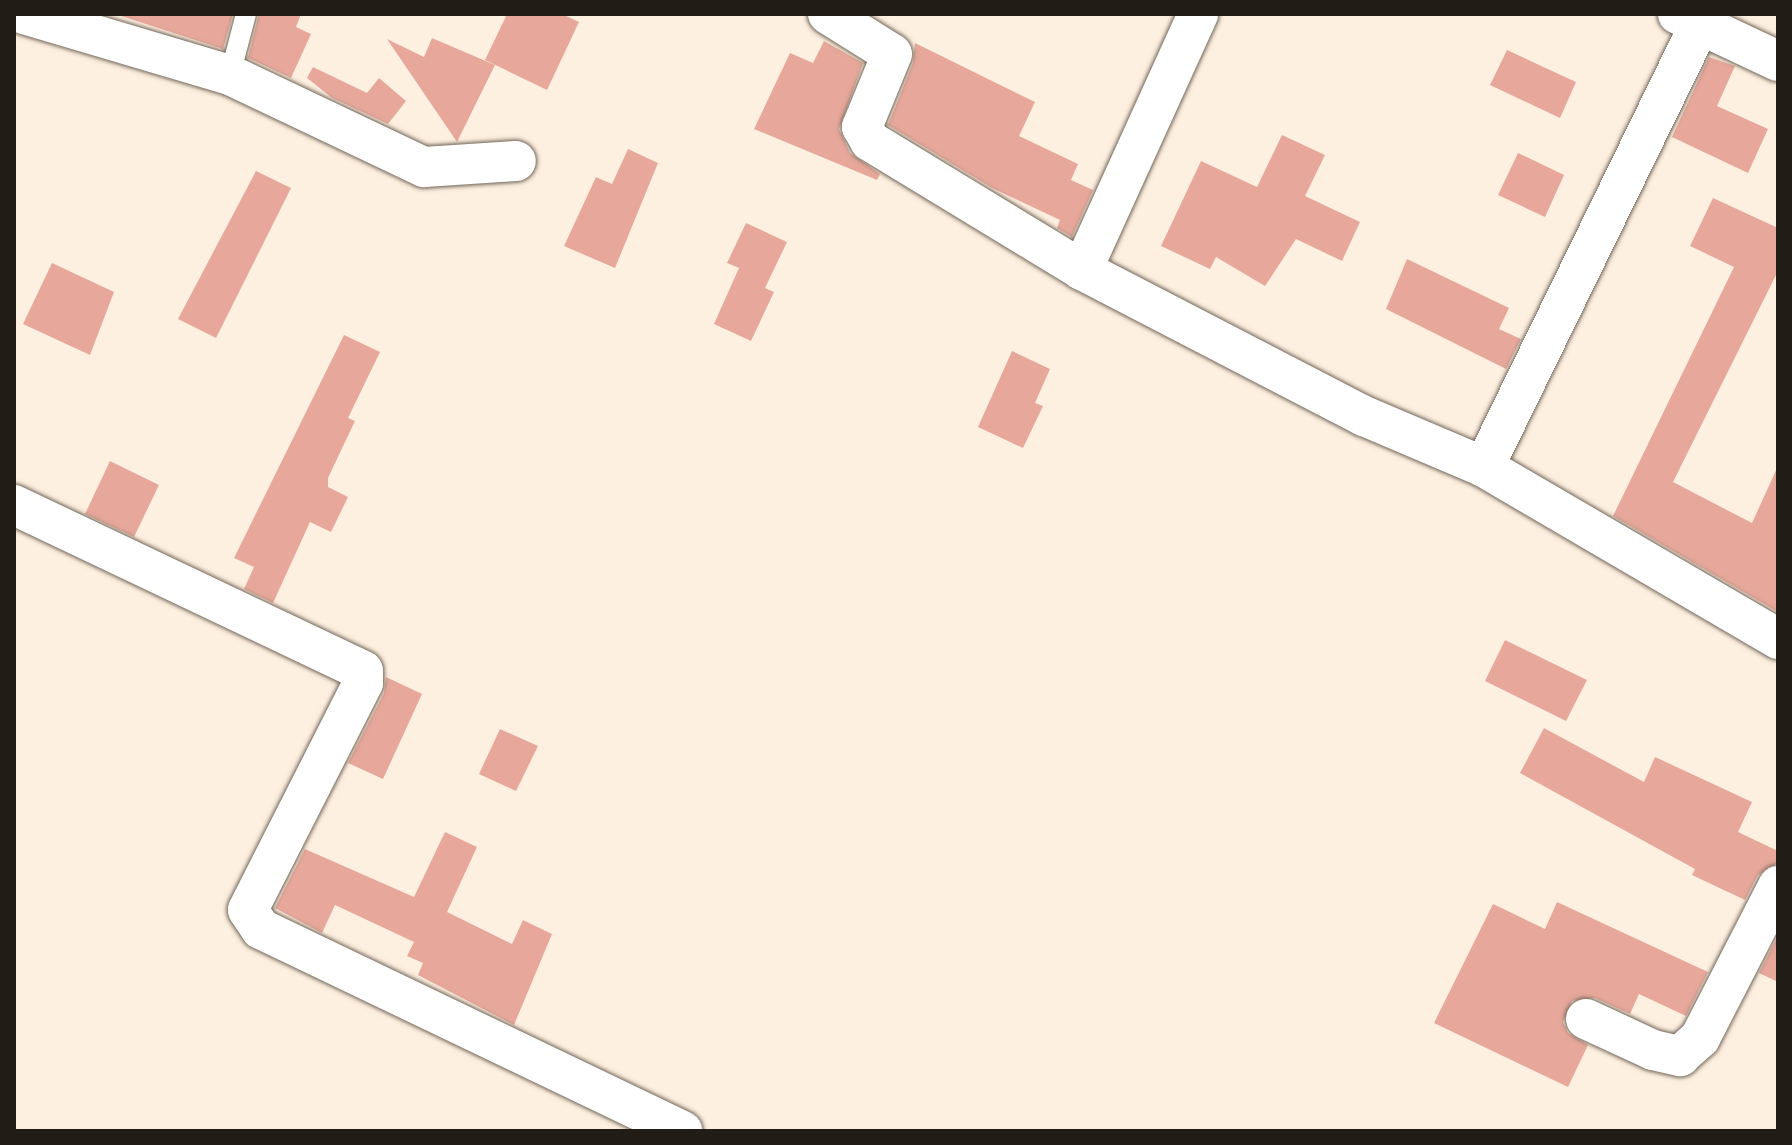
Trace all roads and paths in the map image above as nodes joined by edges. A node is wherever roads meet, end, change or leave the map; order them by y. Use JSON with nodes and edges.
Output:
{"nodes":[{"id":1,"x":24,"y":14,"type":"edge"},
{"id":2,"x":246,"y":14,"type":"edge"},
{"id":3,"x":828,"y":14,"type":"edge"},
{"id":4,"x":1198,"y":14,"type":"edge"},
{"id":5,"x":1689,"y":19,"type":"edge"},
{"id":6,"x":1778,"y":61,"type":"edge"},
{"id":7,"x":230,"y":75,"type":"junction"},
{"id":8,"x":516,"y":161,"type":"dead end"},
{"id":9,"x":1082,"y":270,"type":"junction"},
{"id":10,"x":1484,"y":467,"type":"junction"},
{"id":11,"x":14,"y":505,"type":"edge"},
{"id":12,"x":1778,"y":639,"type":"edge"},
{"id":13,"x":1778,"y":886,"type":"edge"},
{"id":14,"x":1586,"y":1019,"type":"dead end"},
{"id":15,"x":682,"y":1131,"type":"edge"}],
"edges":[{"from":1,"to":7,"type":"street"},
{"from":2,"to":7,"type":"lane"},
{"from":3,"to":9,"type":"street"},
{"from":4,"to":9,"type":"street"},
{"from":5,"to":6,"type":"street"},
{"from":5,"to":10,"type":"street"},
{"from":7,"to":8,"type":"street"},
{"from":9,"to":10,"type":"street"},
{"from":10,"to":12,"type":"street"},
{"from":11,"to":15,"type":"street"},
{"from":13,"to":14,"type":"street"}]}
